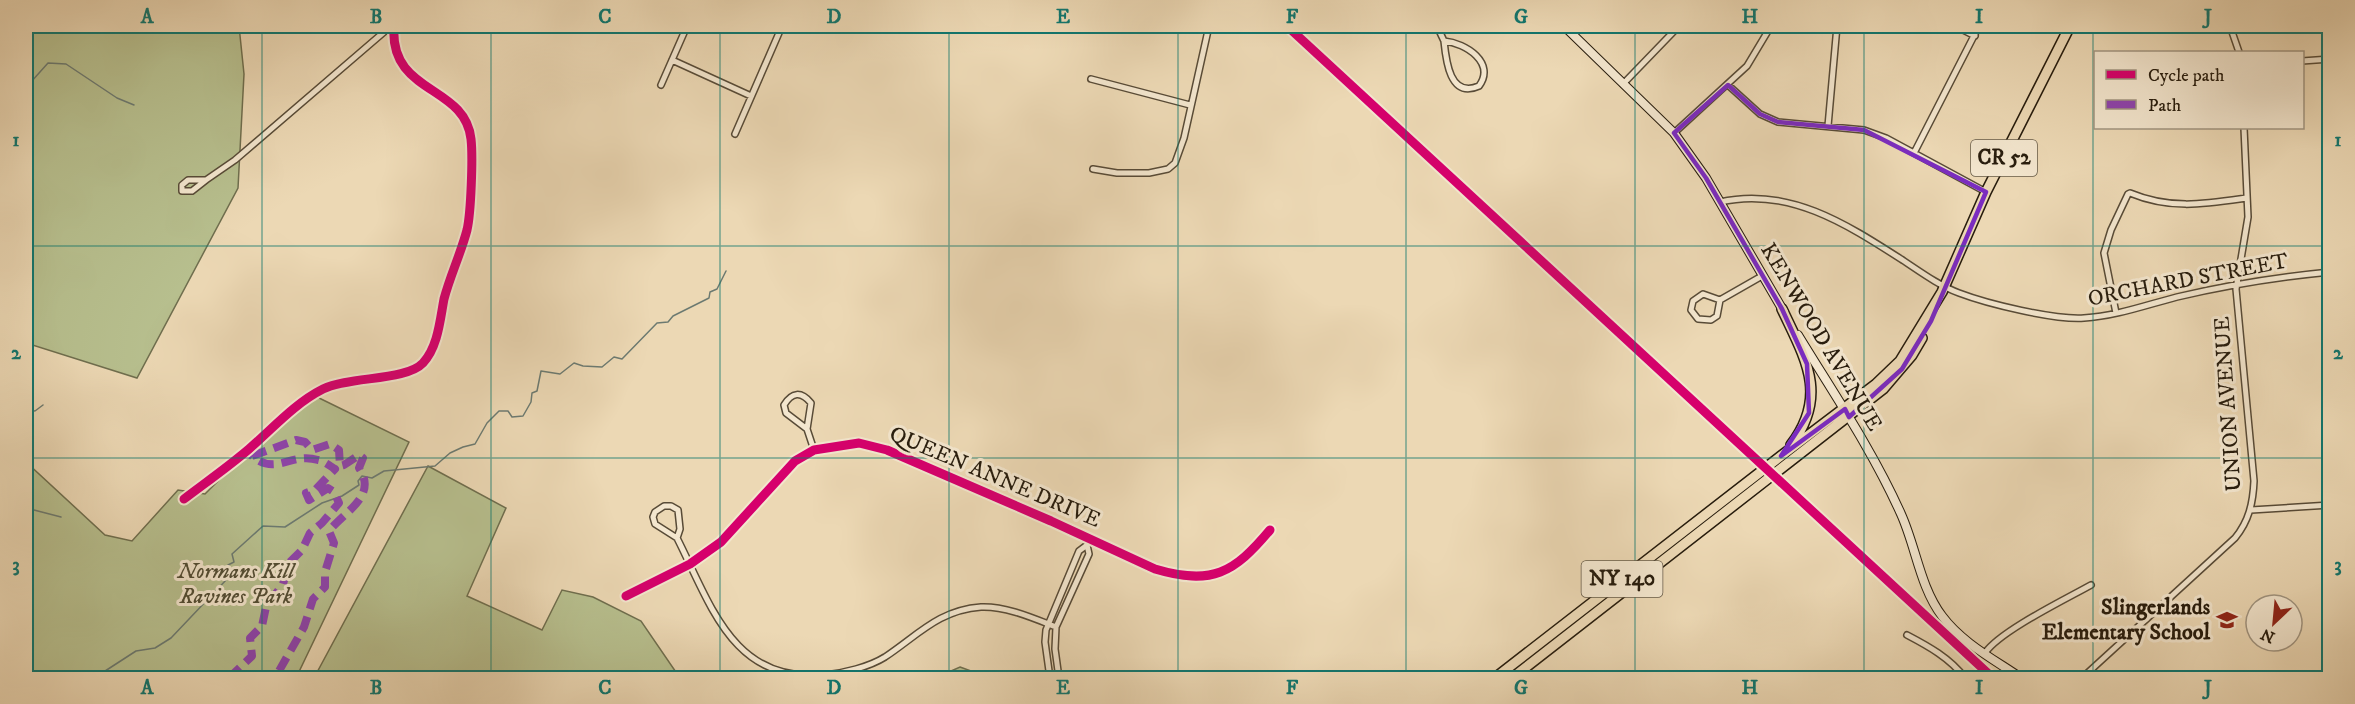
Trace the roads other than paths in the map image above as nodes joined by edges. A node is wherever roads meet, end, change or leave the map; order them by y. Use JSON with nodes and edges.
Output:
{"nodes":[{"id":1,"x":392,"y":26,"type":"edge"},
{"id":2,"x":687,"y":26,"type":"edge"},
{"id":3,"x":782,"y":26,"type":"edge"},
{"id":4,"x":1209,"y":26,"type":"edge"},
{"id":5,"x":1437,"y":26,"type":"edge"},
{"id":6,"x":1563,"y":26,"type":"edge"},
{"id":7,"x":1679,"y":26,"type":"edge"},
{"id":8,"x":1771,"y":26,"type":"edge"},
{"id":9,"x":1837,"y":26,"type":"edge"},
{"id":10,"x":1955,"y":26,"type":"edge"},
{"id":11,"x":1979,"y":26,"type":"edge"},
{"id":12,"x":2070,"y":26,"type":"edge"},
{"id":13,"x":2230,"y":26,"type":"edge"},
{"id":14,"x":1975,"y":36,"type":"junction"},
{"id":15,"x":1444,"y":41,"type":"junction"},
{"id":16,"x":2239,"y":51,"type":"edge"},
{"id":17,"x":2330,"y":59,"type":"edge"},
{"id":18,"x":672,"y":60,"type":"junction"},
{"id":19,"x":2304,"y":61,"type":"edge"},
{"id":20,"x":1091,"y":79,"type":"dead end"},
{"id":21,"x":1623,"y":84,"type":"junction"},
{"id":22,"x":661,"y":85,"type":"dead end"},
{"id":23,"x":1728,"y":85,"type":"junction"},
{"id":24,"x":751,"y":96,"type":"junction"},
{"id":25,"x":1190,"y":105,"type":"junction"},
{"id":26,"x":1828,"y":126,"type":"junction"},
{"id":27,"x":2244,"y":129,"type":"edge"},
{"id":28,"x":735,"y":134,"type":"dead end"},
{"id":29,"x":1674,"y":134,"type":"junction"},
{"id":30,"x":1914,"y":153,"type":"junction"},
{"id":31,"x":1093,"y":169,"type":"dead end"},
{"id":32,"x":206,"y":180,"type":"dead end"},
{"id":33,"x":1986,"y":192,"type":"junction"},
{"id":34,"x":2247,"y":198,"type":"junction"},
{"id":35,"x":1720,"y":202,"type":"junction"},
{"id":36,"x":2330,"y":272,"type":"edge"},
{"id":37,"x":1762,"y":276,"type":"junction"},
{"id":38,"x":2238,"y":284,"type":"junction"},
{"id":39,"x":1943,"y":289,"type":"junction"},
{"id":40,"x":1720,"y":300,"type":"junction"},
{"id":41,"x":1782,"y":309,"type":"junction"},
{"id":42,"x":2116,"y":313,"type":"junction"},
{"id":43,"x":1847,"y":413,"type":"junction"},
{"id":44,"x":807,"y":429,"type":"junction"},
{"id":45,"x":814,"y":450,"type":"junction"},
{"id":46,"x":1781,"y":456,"type":"junction"},
{"id":47,"x":184,"y":499,"type":"dead end"},
{"id":48,"x":2330,"y":505,"type":"edge"},
{"id":49,"x":2251,"y":510,"type":"junction"},
{"id":50,"x":1270,"y":530,"type":"dead end"},
{"id":51,"x":677,"y":538,"type":"junction"},
{"id":52,"x":1089,"y":542,"type":"junction"},
{"id":53,"x":690,"y":564,"type":"junction"},
{"id":54,"x":2091,"y":585,"type":"dead end"},
{"id":55,"x":626,"y":596,"type":"dead end"},
{"id":56,"x":1048,"y":624,"type":"junction"},
{"id":57,"x":1056,"y":627,"type":"junction"},
{"id":58,"x":1906,"y":635,"type":"dead end"},
{"id":59,"x":1985,"y":653,"type":"junction"},
{"id":60,"x":1050,"y":678,"type":"edge"},
{"id":61,"x":1059,"y":678,"type":"edge"},
{"id":62,"x":1495,"y":678,"type":"edge"},
{"id":63,"x":1512,"y":678,"type":"edge"},
{"id":64,"x":1965,"y":678,"type":"edge"},
{"id":65,"x":2021,"y":678,"type":"edge"},
{"id":66,"x":2082,"y":678,"type":"edge"}],
"edges":[{"from":1,"to":32,"type":"street"},
{"from":1,"to":47,"type":"street"},
{"from":2,"to":18,"type":"street"},
{"from":3,"to":24,"type":"street"},
{"from":4,"to":25,"type":"street"},
{"from":5,"to":15,"type":"street"},
{"from":6,"to":21,"type":"main road","name":"KENWOOD AVENUE","number":"NY 140"},
{"from":7,"to":21,"type":"street"},
{"from":8,"to":23,"type":"street"},
{"from":9,"to":26,"type":"street"},
{"from":10,"to":14,"type":"street"},
{"from":11,"to":14,"type":"street"},
{"from":12,"to":33,"type":"main road","number":"CR 52"},
{"from":13,"to":16,"type":"street"},
{"from":14,"to":30,"type":"street"},
{"from":15,"to":15,"type":"street"},
{"from":17,"to":19,"type":"street"},
{"from":18,"to":22,"type":"street"},
{"from":18,"to":24,"type":"street"},
{"from":20,"to":25,"type":"street"},
{"from":21,"to":29,"type":"main road","name":"KENWOOD AVENUE","number":"NY 140"},
{"from":23,"to":26,"type":"street"},
{"from":23,"to":29,"type":"street"},
{"from":24,"to":28,"type":"street"},
{"from":25,"to":31,"type":"street"},
{"from":26,"to":30,"type":"street"},
{"from":27,"to":34,"type":"street","name":"UNION AVENUE"},
{"from":29,"to":35,"type":"main road","name":"KENWOOD AVENUE","number":"NY 140"},
{"from":30,"to":33,"type":"street"},
{"from":33,"to":39,"type":"main road","number":"CR 52"},
{"from":34,"to":38,"type":"street","name":"UNION AVENUE"},
{"from":34,"to":42,"type":"street"},
{"from":35,"to":37,"type":"main road","name":"KENWOOD AVENUE","number":"NY 140"},
{"from":35,"to":39,"type":"street","name":"ORCHARD STREET"},
{"from":36,"to":38,"type":"street","name":"ORCHARD STREET"},
{"from":37,"to":40,"type":"street"},
{"from":37,"to":41,"type":"main road","name":"KENWOOD AVENUE","number":"NY 140"},
{"from":38,"to":42,"type":"street","name":"ORCHARD STREET"},
{"from":38,"to":49,"type":"street","name":"UNION AVENUE"},
{"from":39,"to":42,"type":"street","name":"ORCHARD STREET"},
{"from":39,"to":43,"type":"main road","number":"CR 52"},
{"from":40,"to":40,"type":"street"},
{"from":41,"to":43,"type":"main road","name":"KENWOOD AVENUE","number":"NY 140"},
{"from":41,"to":46,"type":"main road","number":"NY 140"},
{"from":43,"to":46,"type":"main road","number":"CR 52"},
{"from":43,"to":59,"type":"main road","name":"KENWOOD AVENUE"},
{"from":43,"to":63,"type":"main road","number":"NY 140"},
{"from":44,"to":44,"type":"street"},
{"from":44,"to":45,"type":"street"},
{"from":45,"to":52,"type":"street","name":"QUEEN ANNE DRIVE"},
{"from":45,"to":53,"type":"street","name":"QUEEN ANNE DRIVE"},
{"from":46,"to":62,"type":"main road","number":"NY 140"},
{"from":48,"to":49,"type":"street"},
{"from":49,"to":66,"type":"street","name":"UNION AVENUE"},
{"from":50,"to":52,"type":"street","name":"QUEEN ANNE DRIVE"},
{"from":51,"to":51,"type":"street"},
{"from":51,"to":53,"type":"street"},
{"from":52,"to":56,"type":"street","name":"QUEEN ANNE DRIVE"},
{"from":52,"to":57,"type":"street","name":"QUEEN ANNE DRIVE"},
{"from":53,"to":55,"type":"street","name":"QUEEN ANNE DRIVE"},
{"from":53,"to":56,"type":"street"},
{"from":54,"to":59,"type":"street"},
{"from":56,"to":57,"type":"street"},
{"from":56,"to":60,"type":"street"},
{"from":57,"to":61,"type":"street"},
{"from":58,"to":64,"type":"street"},
{"from":59,"to":65,"type":"main road","name":"KENWOOD AVENUE"}]}
